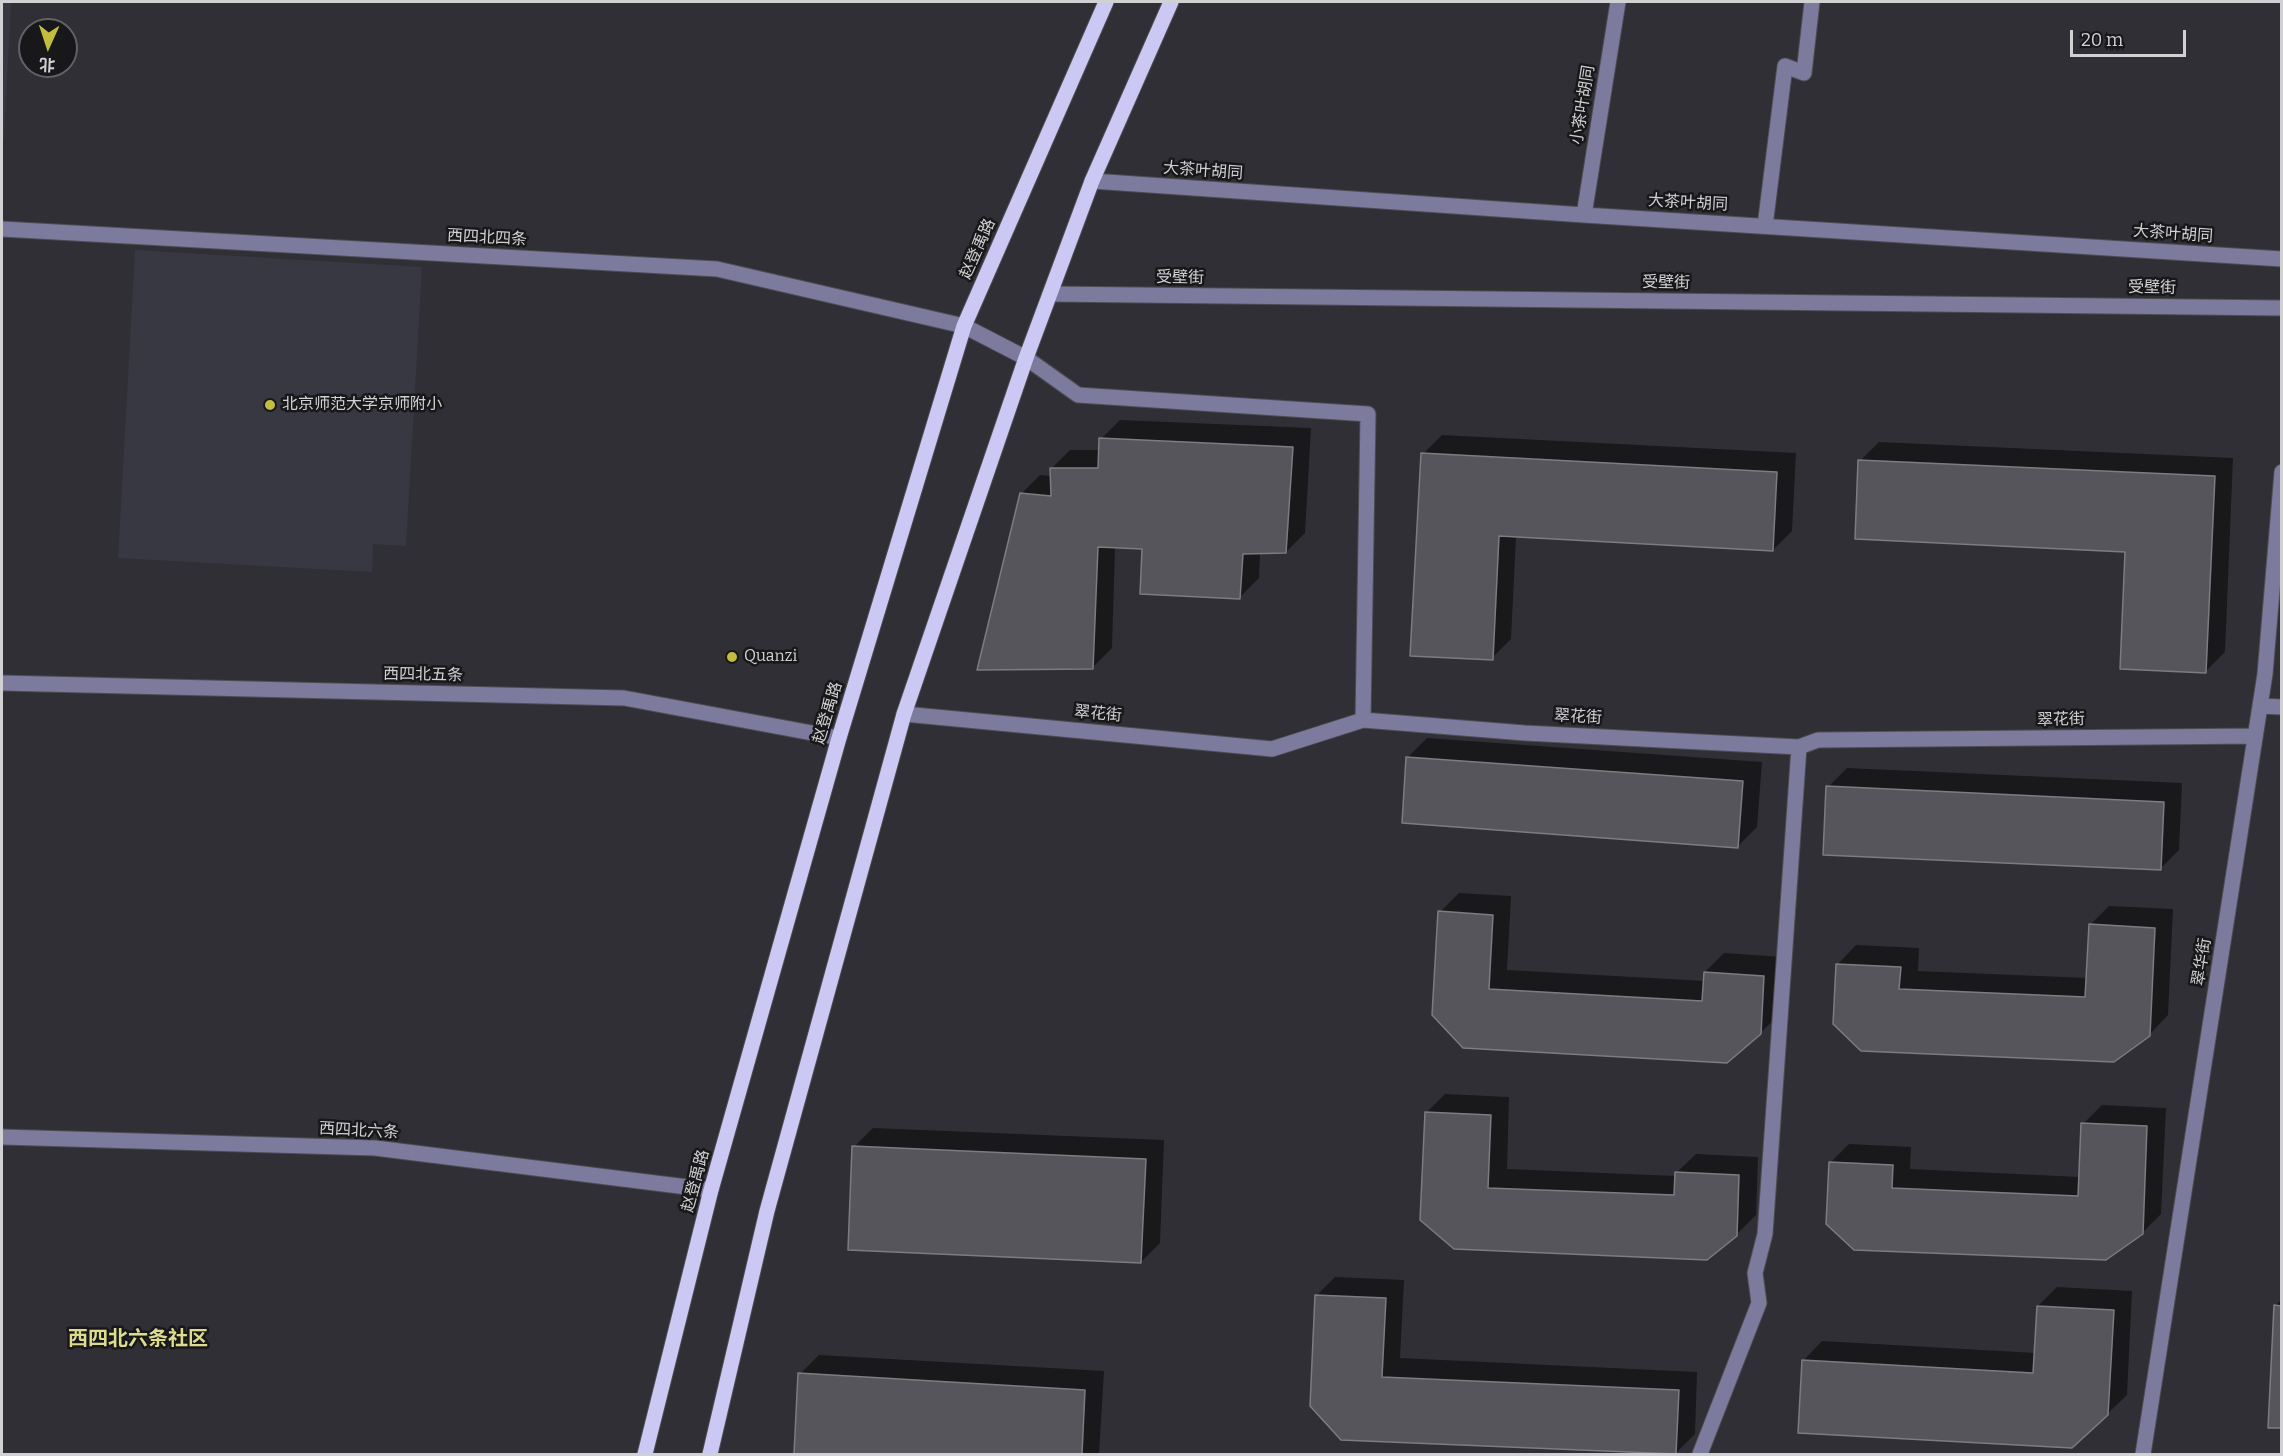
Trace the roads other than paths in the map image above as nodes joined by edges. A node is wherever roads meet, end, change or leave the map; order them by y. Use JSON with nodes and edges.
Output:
{"nodes":[{"id":1,"x":1106,"y":2,"type":"edge"},
{"id":2,"x":1171,"y":2,"type":"edge"},
{"id":3,"x":1618,"y":2,"type":"edge"},
{"id":4,"x":1812,"y":2,"type":"edge"},
{"id":5,"x":1092,"y":181,"type":"junction"},
{"id":6,"x":1584,"y":215,"type":"junction"},
{"id":7,"x":1765,"y":226,"type":"junction"},
{"id":8,"x":2,"y":230,"type":"edge"},
{"id":9,"x":2282,"y":259,"type":"edge"},
{"id":10,"x":1050,"y":294,"type":"junction"},
{"id":11,"x":2282,"y":308,"type":"edge"},
{"id":12,"x":964,"y":326,"type":"junction"},
{"id":13,"x":1026,"y":358,"type":"junction"},
{"id":14,"x":2282,"y":472,"type":"edge"},
{"id":15,"x":2,"y":683,"type":"edge"},
{"id":16,"x":2260,"y":706,"type":"junction"},
{"id":17,"x":2282,"y":707,"type":"edge"},
{"id":18,"x":904,"y":714,"type":"junction"},
{"id":19,"x":1363,"y":720,"type":"junction"},
{"id":20,"x":2255,"y":736,"type":"junction"},
{"id":21,"x":839,"y":738,"type":"junction"},
{"id":22,"x":1799,"y":747,"type":"junction"},
{"id":23,"x":2,"y":1137,"type":"edge"},
{"id":24,"x":711,"y":1190,"type":"junction"},
{"id":25,"x":645,"y":1455,"type":"edge"},
{"id":26,"x":710,"y":1455,"type":"edge"},
{"id":27,"x":1700,"y":1455,"type":"edge"},
{"id":28,"x":2143,"y":1455,"type":"edge"}],
"edges":[{"from":1,"to":12,"type":"main road","name":"赵登禹路"},
{"from":2,"to":5,"type":"main road"},
{"from":3,"to":6,"type":"street","name":"小茶叶胡同"},
{"from":4,"to":7,"type":"street"},
{"from":5,"to":6,"type":"street","name":"大茶叶胡同"},
{"from":5,"to":10,"type":"main road"},
{"from":6,"to":7,"type":"street","name":"大茶叶胡同"},
{"from":7,"to":9,"type":"street","name":"大茶叶胡同"},
{"from":8,"to":12,"type":"street","name":"西四北四条"},
{"from":10,"to":11,"type":"street","name":"受壁街"},
{"from":10,"to":13,"type":"main road"},
{"from":12,"to":13,"type":"street","name":"西四北四条"},
{"from":12,"to":21,"type":"main road","name":"赵登禹路"},
{"from":13,"to":18,"type":"main road"},
{"from":13,"to":19,"type":"street","name":"西四北四条"},
{"from":14,"to":16,"type":"street","name":"翠华街"},
{"from":15,"to":21,"type":"street","name":"西四北五条"},
{"from":16,"to":17,"type":"street"},
{"from":16,"to":20,"type":"street","name":"翠华街"},
{"from":18,"to":19,"type":"street","name":"翠花街"},
{"from":18,"to":26,"type":"main road"},
{"from":19,"to":22,"type":"street","name":"翠花街"},
{"from":20,"to":22,"type":"street","name":"翠花街"},
{"from":20,"to":28,"type":"street","name":"翠华街"},
{"from":21,"to":24,"type":"main road","name":"赵登禹路"},
{"from":22,"to":27,"type":"street"},
{"from":23,"to":24,"type":"street","name":"西四北六条"},
{"from":24,"to":25,"type":"main road","name":"赵登禹路"}]}
